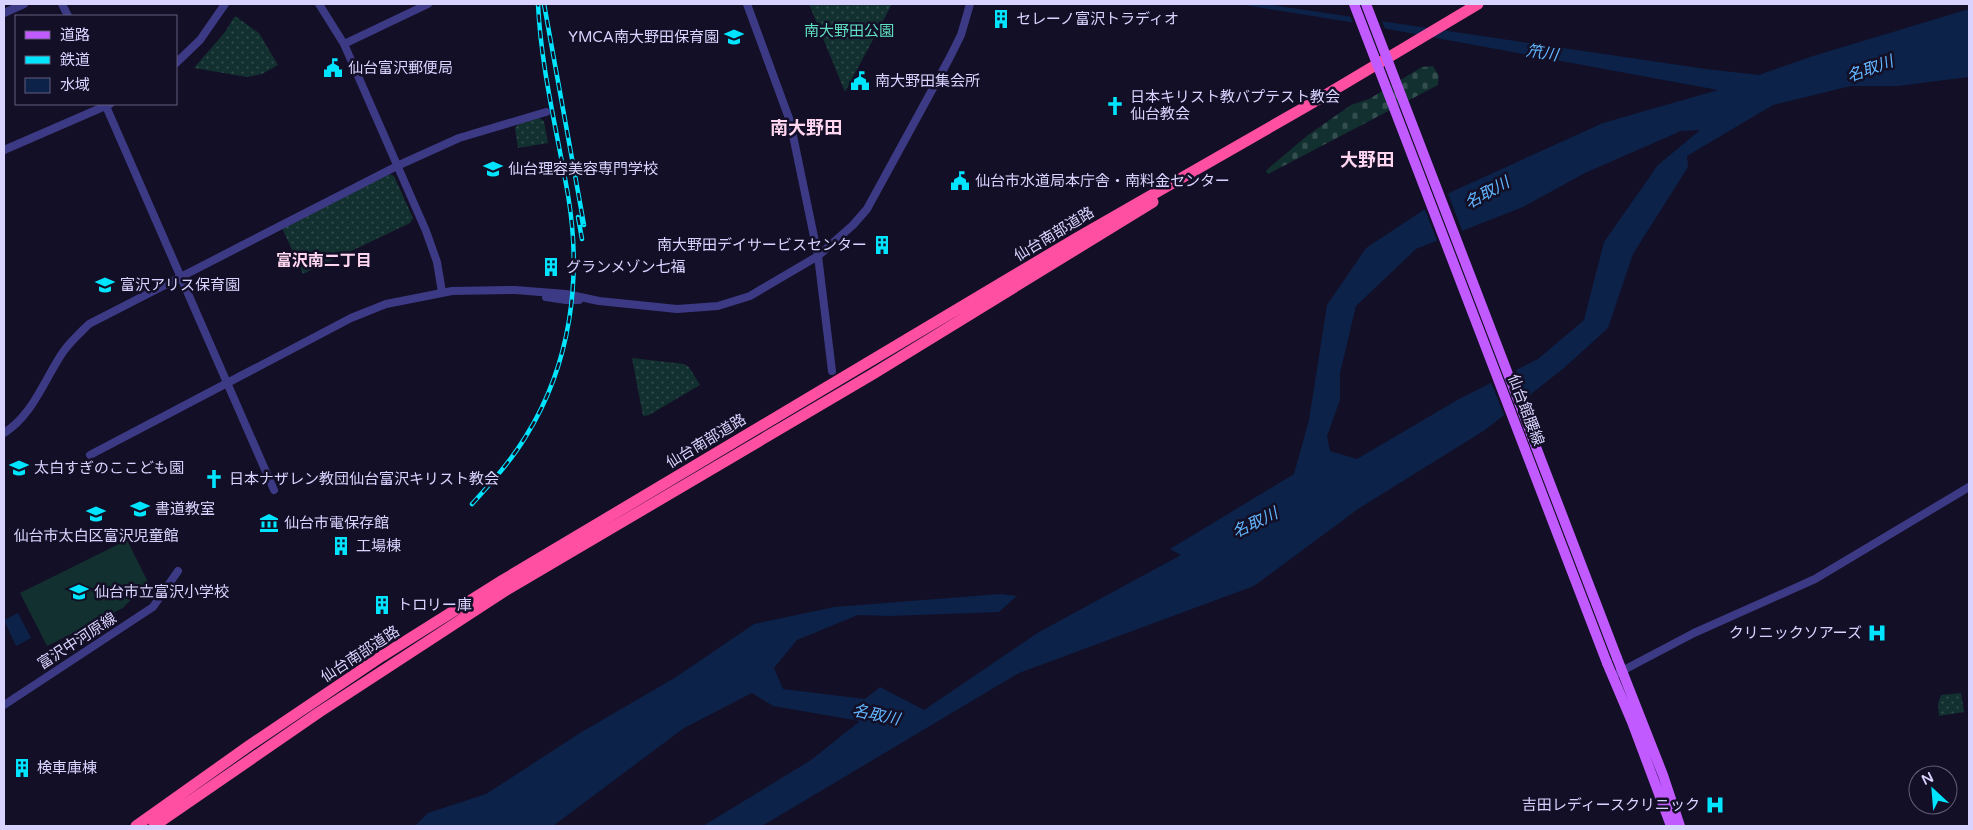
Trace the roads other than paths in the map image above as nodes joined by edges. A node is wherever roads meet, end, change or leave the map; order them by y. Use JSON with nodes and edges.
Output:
{"nodes":[{"id":1,"x":24,"y":4,"type":"edge"},
{"id":2,"x":225,"y":4,"type":"edge"},
{"id":3,"x":319,"y":4,"type":"edge"},
{"id":4,"x":428,"y":4,"type":"edge"},
{"id":5,"x":747,"y":4,"type":"edge"},
{"id":6,"x":970,"y":4,"type":"edge"},
{"id":7,"x":1354,"y":4,"type":"edge"},
{"id":8,"x":1366,"y":4,"type":"edge"},
{"id":9,"x":1476,"y":5,"type":"edge"},
{"id":10,"x":4,"y":12,"type":"edge"},
{"id":11,"x":344,"y":44,"type":"junction"},
{"id":12,"x":178,"y":61,"type":"edge"},
{"id":13,"x":105,"y":105,"type":"edge"},
{"id":14,"x":107,"y":105,"type":"edge"},
{"id":15,"x":1307,"y":106,"type":"junction"},
{"id":16,"x":546,"y":112,"type":"dead end"},
{"id":17,"x":4,"y":150,"type":"edge"},
{"id":18,"x":397,"y":166,"type":"junction"},
{"id":19,"x":818,"y":256,"type":"junction"},
{"id":20,"x":180,"y":276,"type":"junction"},
{"id":21,"x":442,"y":292,"type":"junction"},
{"id":22,"x":832,"y":371,"type":"dead end"},
{"id":23,"x":227,"y":383,"type":"junction"},
{"id":24,"x":4,"y":433,"type":"edge"},
{"id":25,"x":90,"y":455,"type":"dead end"},
{"id":26,"x":1969,"y":487,"type":"edge"},
{"id":27,"x":274,"y":490,"type":"dead end"},
{"id":28,"x":178,"y":571,"type":"dead end"},
{"id":29,"x":1612,"y":661,"type":"junction"},
{"id":30,"x":1618,"y":674,"type":"junction"},
{"id":31,"x":4,"y":705,"type":"edge"},
{"id":32,"x":136,"y":826,"type":"edge"},
{"id":33,"x":154,"y":826,"type":"edge"},
{"id":34,"x":1671,"y":826,"type":"edge"},
{"id":35,"x":1680,"y":826,"type":"edge"}],
"edges":[{"from":1,"to":10,"type":"street"},
{"from":2,"to":12,"type":"street"},
{"from":3,"to":11,"type":"street"},
{"from":4,"to":11,"type":"street"},
{"from":5,"to":19,"type":"street"},
{"from":6,"to":19,"type":"street"},
{"from":7,"to":29,"type":"main road","name":"仙台館腰線","bridge":true},
{"from":8,"to":29,"type":"main road","name":"仙台館腰線","bridge":true},
{"from":9,"to":15,"type":"highway","name":"仙台南部道路"},
{"from":11,"to":18,"type":"street"},
{"from":13,"to":17,"type":"street"},
{"from":14,"to":20,"type":"street"},
{"from":15,"to":32,"type":"highway","name":"仙台南部道路"},
{"from":15,"to":33,"type":"highway","name":"仙台南部道路"},
{"from":16,"to":18,"type":"street"},
{"from":18,"to":20,"type":"street"},
{"from":18,"to":21,"type":"street"},
{"from":19,"to":21,"type":"street"},
{"from":19,"to":22,"type":"street"},
{"from":20,"to":23,"type":"street"},
{"from":20,"to":24,"type":"street"},
{"from":21,"to":23,"type":"street"},
{"from":23,"to":25,"type":"street"},
{"from":23,"to":27,"type":"street"},
{"from":26,"to":30,"type":"street"},
{"from":28,"to":31,"type":"street","name":"富沢中河原線"},
{"from":29,"to":30,"type":"main road","name":"仙台館腰線"},
{"from":30,"to":34,"type":"main road","name":"仙台館腰線"},
{"from":30,"to":35,"type":"main road","name":"仙台館腰線"}]}
